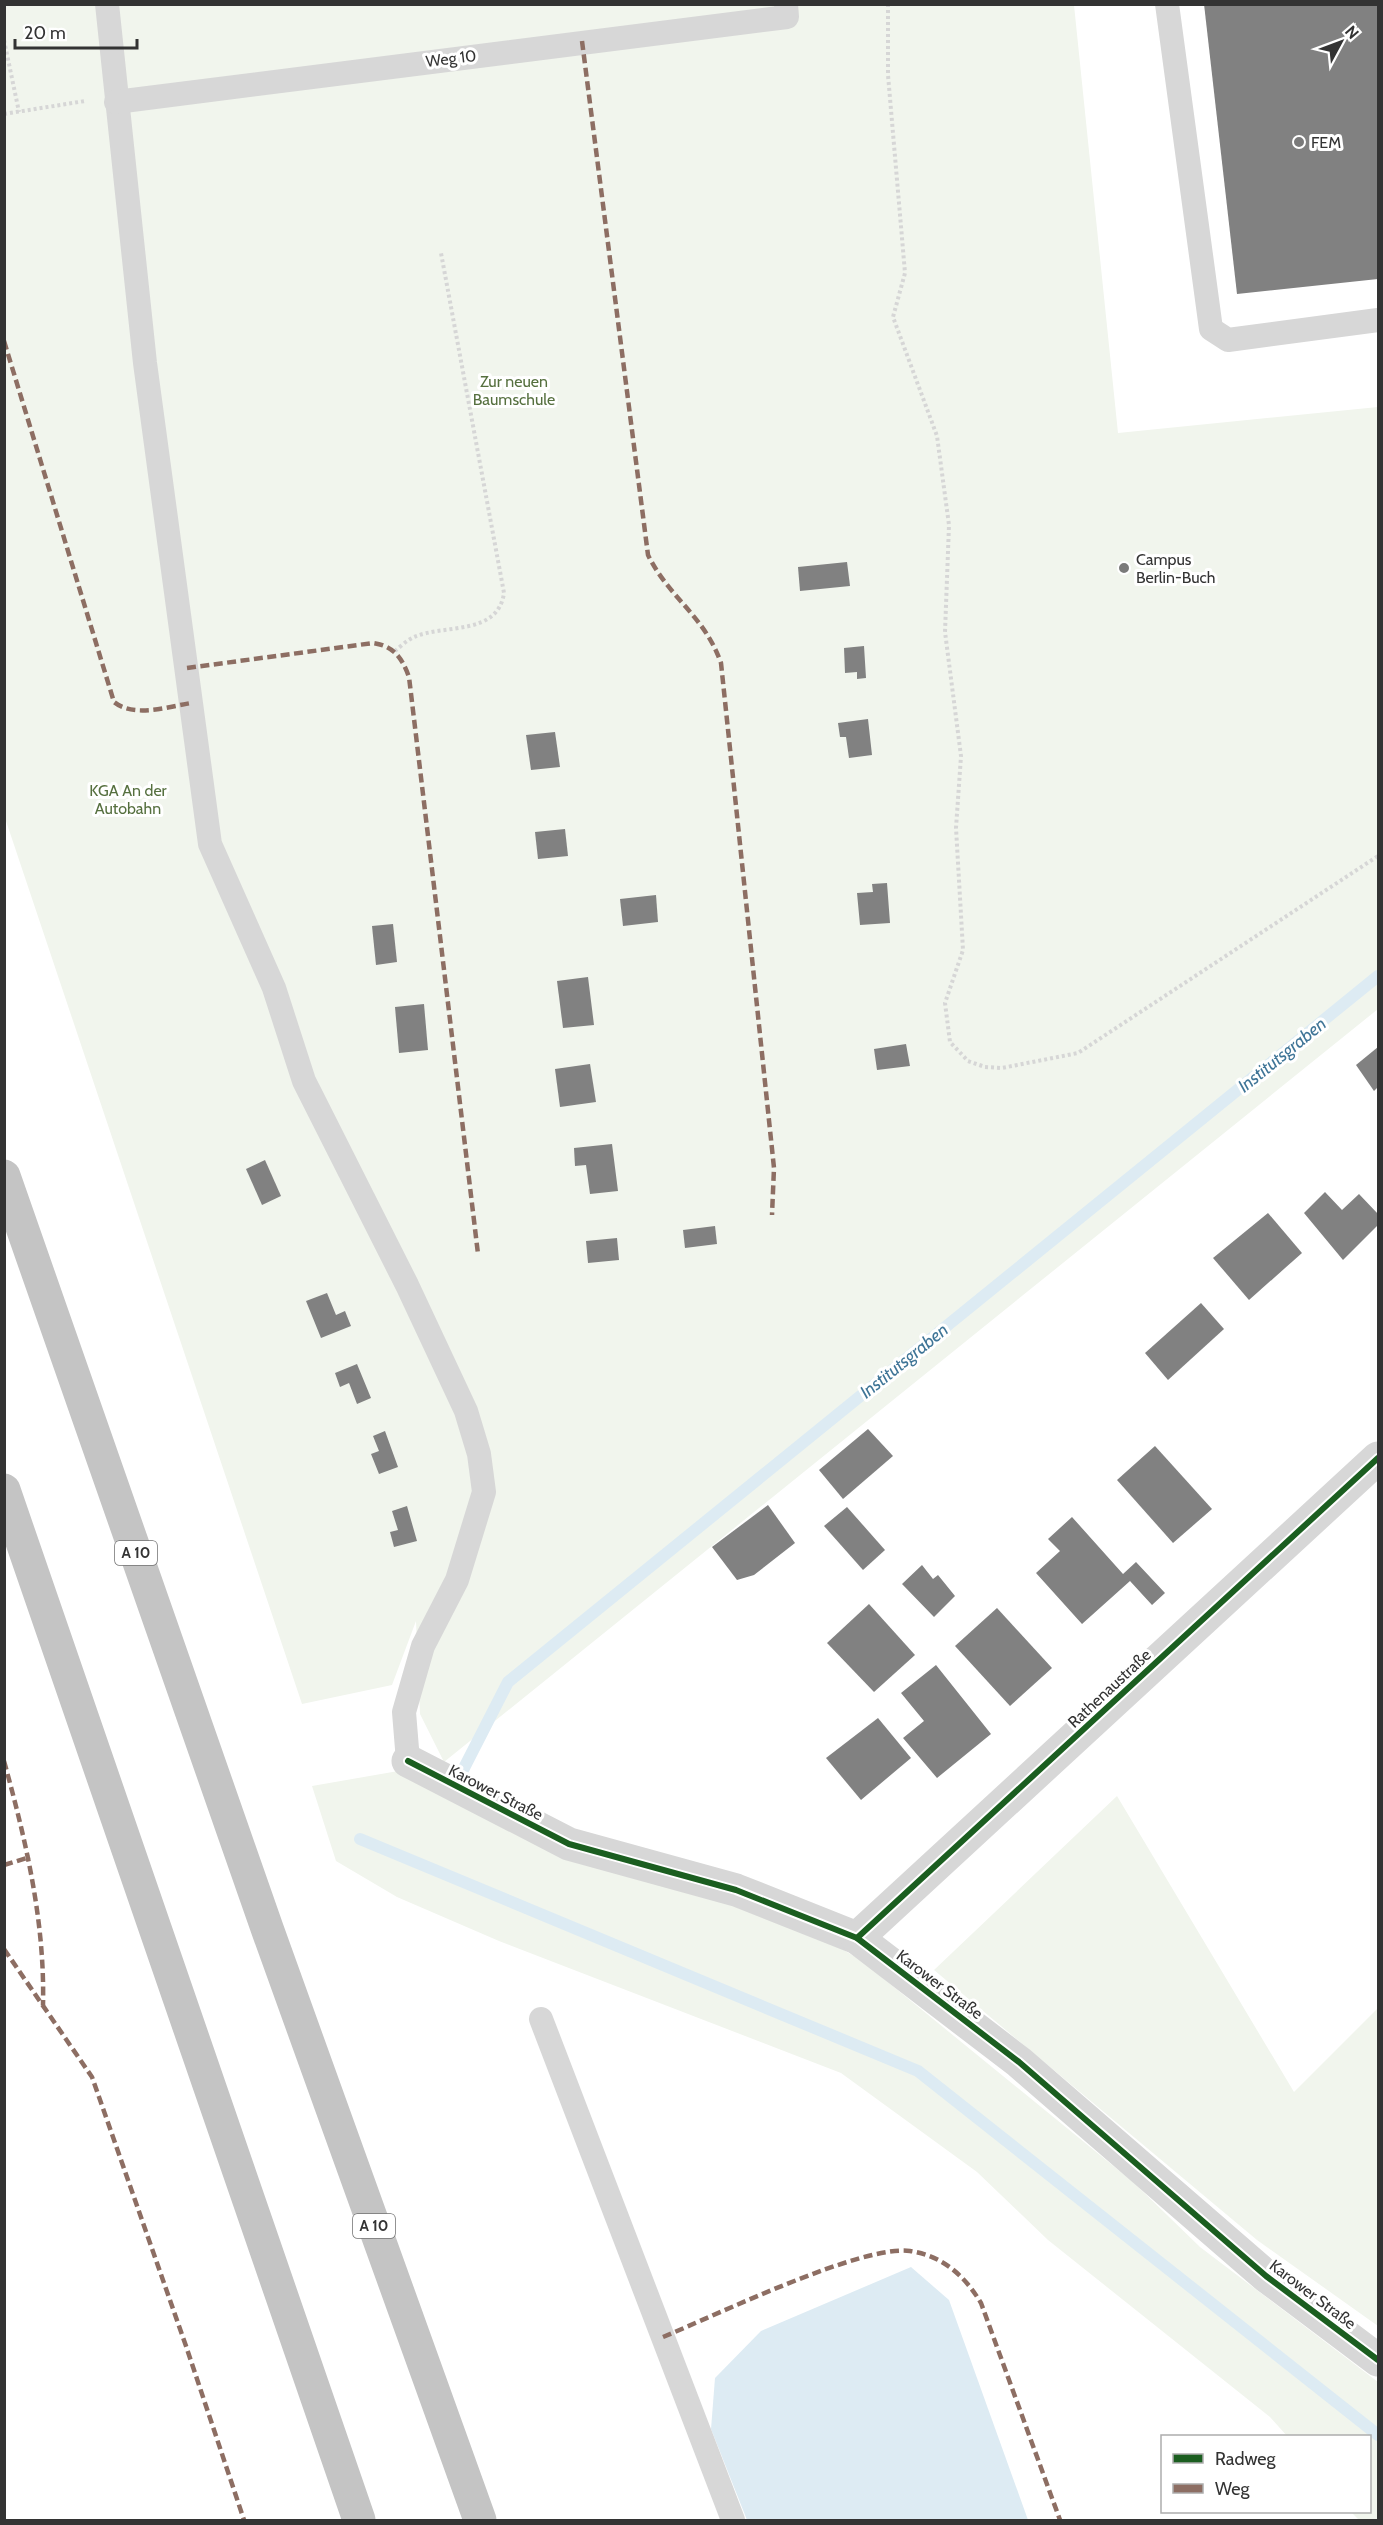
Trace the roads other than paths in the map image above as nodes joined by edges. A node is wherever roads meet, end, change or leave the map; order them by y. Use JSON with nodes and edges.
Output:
{"nodes":[{"id":1,"x":107,"y":4,"type":"edge"},
{"id":2,"x":1167,"y":4,"type":"edge"},
{"id":3,"x":787,"y":11,"type":"edge"},
{"id":4,"x":116,"y":102,"type":"junction"},
{"id":5,"x":1378,"y":320,"type":"edge"},
{"id":6,"x":4,"y":1176,"type":"edge"},
{"id":7,"x":1378,"y":1458,"type":"edge"},
{"id":8,"x":4,"y":1490,"type":"edge"},
{"id":9,"x":408,"y":1761,"type":"joint"},
{"id":10,"x":857,"y":1938,"type":"junction"},
{"id":11,"x":541,"y":2019,"type":"dead end"},
{"id":12,"x":1378,"y":2360,"type":"edge"},
{"id":13,"x":359,"y":2520,"type":"edge"},
{"id":14,"x":480,"y":2520,"type":"edge"},
{"id":15,"x":734,"y":2520,"type":"edge"}],
"edges":[{"from":1,"to":4,"type":"lane"},
{"from":2,"to":5,"type":"lane"},
{"from":3,"to":4,"type":"lane","name":"Weg 10"},
{"from":4,"to":9,"type":"lane"},
{"from":6,"to":14,"type":"highway","number":"A 10"},
{"from":7,"to":10,"type":"street","name":"Rathenaustraße"},
{"from":8,"to":13,"type":"highway"},
{"from":9,"to":10,"type":"street","name":"Karower Straße"},
{"from":10,"to":12,"type":"street","name":"Karower Straße"},
{"from":11,"to":15,"type":"lane"}]}
